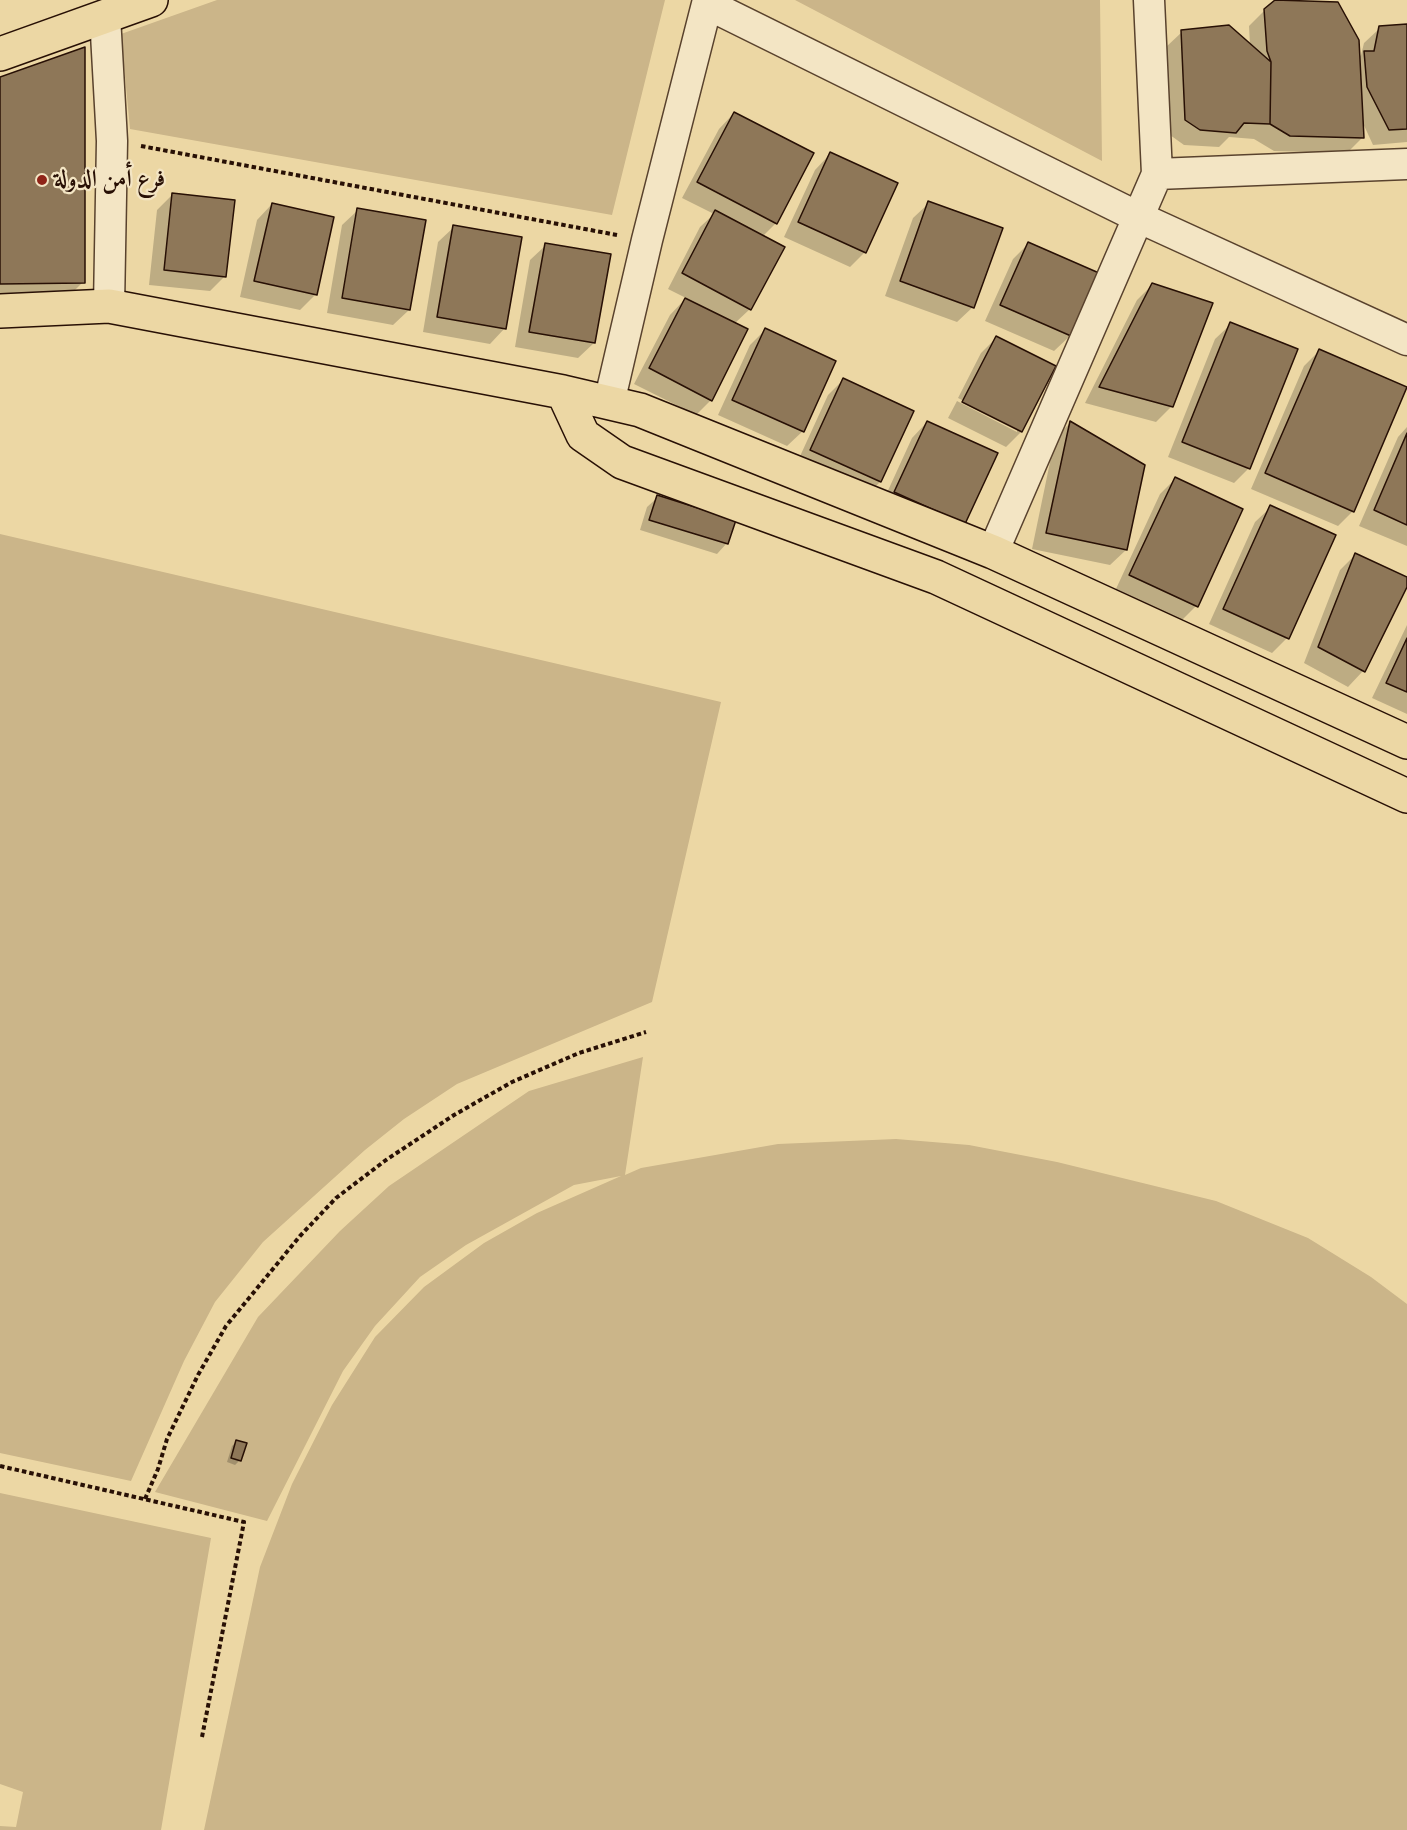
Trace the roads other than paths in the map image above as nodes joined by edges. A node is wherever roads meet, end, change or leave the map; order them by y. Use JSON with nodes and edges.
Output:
{"nodes":[{"id":1,"x":151,"y":0,"type":"edge"},
{"id":2,"x":1149,"y":0,"type":"edge"},
{"id":3,"x":105,"y":16,"type":"junction"},
{"id":4,"x":0,"y":54,"type":"edge"},
{"id":5,"x":1407,"y":165,"type":"edge"},
{"id":6,"x":1157,"y":174,"type":"junction"},
{"id":7,"x":1138,"y":217,"type":"junction"},
{"id":8,"x":109,"y":306,"type":"junction"},
{"id":9,"x":0,"y":311,"type":"edge"},
{"id":10,"x":1407,"y":340,"type":"edge"},
{"id":11,"x":563,"y":392,"type":"junction"},
{"id":12,"x":609,"y":403,"type":"junction"},
{"id":13,"x":993,"y":552,"type":"junction"},
{"id":14,"x":1407,"y":742,"type":"edge"},
{"id":15,"x":1407,"y":796,"type":"edge"}],
"edges":[{"from":1,"to":3,"type":"main road"},
{"from":2,"to":6,"type":"street"},
{"from":3,"to":4,"type":"main road"},
{"from":3,"to":8,"type":"street"},
{"from":5,"to":6,"type":"street"},
{"from":6,"to":7,"type":"street"},
{"from":7,"to":10,"type":"street"},
{"from":7,"to":12,"type":"street"},
{"from":7,"to":13,"type":"street"},
{"from":8,"to":9,"type":"main road"},
{"from":8,"to":11,"type":"main road"},
{"from":11,"to":12,"type":"main road"},
{"from":11,"to":15,"type":"main road"},
{"from":12,"to":13,"type":"main road"},
{"from":13,"to":14,"type":"main road"}]}
